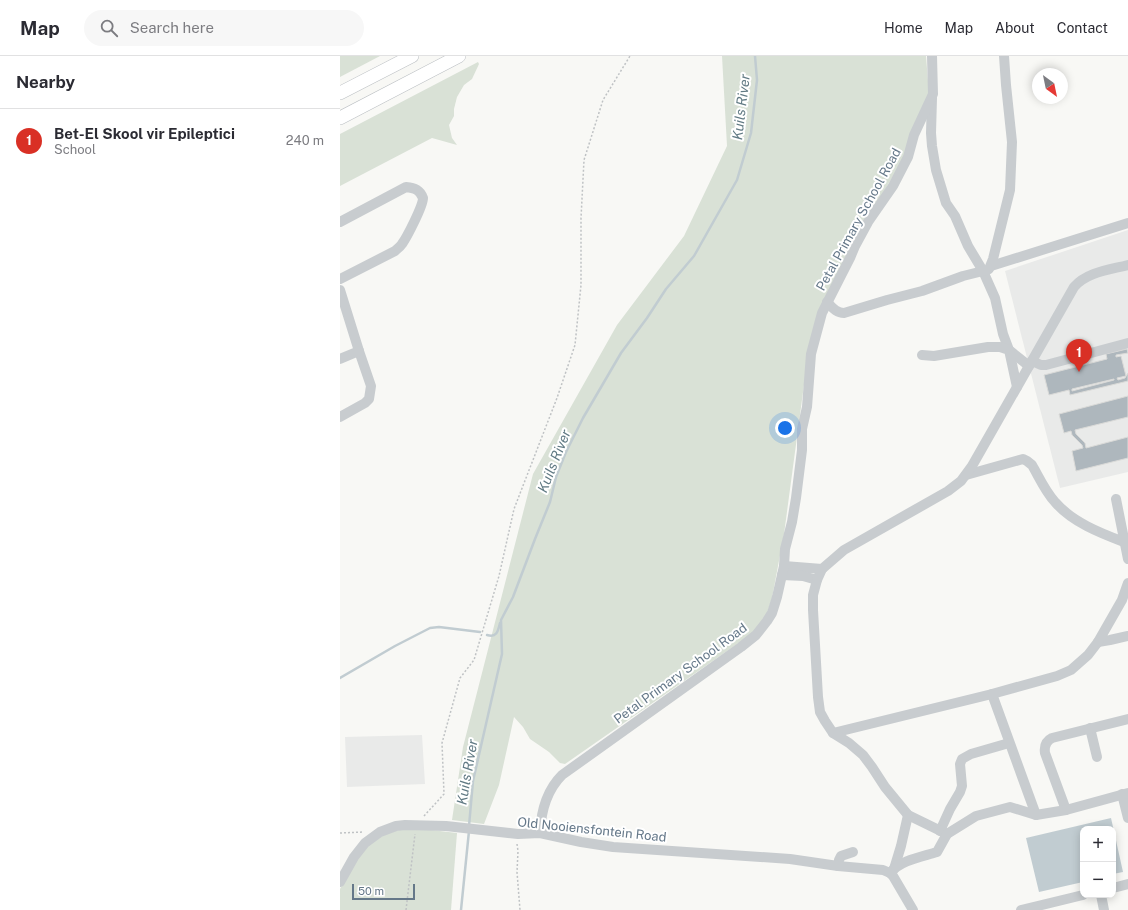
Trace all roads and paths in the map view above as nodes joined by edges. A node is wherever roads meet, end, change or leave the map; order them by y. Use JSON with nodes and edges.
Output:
{"nodes":[{"id":1,"x":412,"y":56,"type":"edge"},
{"id":2,"x":459,"y":56,"type":"edge"},
{"id":3,"x":630,"y":56,"type":"edge"},
{"id":4,"x":932,"y":56,"type":"edge"},
{"id":5,"x":1004,"y":56,"type":"edge"},
{"id":6,"x":340,"y":94,"type":"edge"},
{"id":7,"x":933,"y":94,"type":"junction"},
{"id":8,"x":340,"y":118,"type":"edge"},
{"id":9,"x":340,"y":222,"type":"edge"},
{"id":10,"x":1128,"y":223,"type":"edge"},
{"id":11,"x":1128,"y":265,"type":"edge"},
{"id":12,"x":987,"y":269,"type":"junction"},
{"id":13,"x":340,"y":279,"type":"edge"},
{"id":14,"x":340,"y":290,"type":"edge"},
{"id":15,"x":827,"y":302,"type":"junction"},
{"id":16,"x":1128,"y":343,"type":"edge"},
{"id":17,"x":1009,"y":350,"type":"junction"},
{"id":18,"x":359,"y":351,"type":"junction"},
{"id":19,"x":922,"y":355,"type":"dead end"},
{"id":20,"x":340,"y":359,"type":"edge"},
{"id":21,"x":1030,"y":364,"type":"junction"},
{"id":22,"x":1017,"y":387,"type":"junction"},
{"id":23,"x":340,"y":417,"type":"edge"},
{"id":24,"x":966,"y":475,"type":"junction"},
{"id":25,"x":1116,"y":499,"type":"dead end"},
{"id":26,"x":1124,"y":542,"type":"junction"},
{"id":27,"x":1128,"y":559,"type":"edge"},
{"id":28,"x":783,"y":570,"type":"junction"},
{"id":29,"x":822,"y":570,"type":"junction"},
{"id":30,"x":816,"y":580,"type":"junction"},
{"id":31,"x":1128,"y":583,"type":"edge"},
{"id":32,"x":1128,"y":636,"type":"edge"},
{"id":33,"x":1098,"y":642,"type":"junction"},
{"id":34,"x":992,"y":694,"type":"junction"},
{"id":35,"x":1128,"y":719,"type":"edge"},
{"id":36,"x":1090,"y":728,"type":"junction"},
{"id":37,"x":834,"y":733,"type":"junction"},
{"id":38,"x":1010,"y":743,"type":"junction"},
{"id":39,"x":1097,"y":757,"type":"dead end"},
{"id":40,"x":1125,"y":794,"type":"edge"},
{"id":41,"x":1066,"y":810,"type":"junction"},
{"id":42,"x":908,"y":815,"type":"junction"},
{"id":43,"x":1036,"y":815,"type":"junction"},
{"id":44,"x":1128,"y":818,"type":"edge"},
{"id":45,"x":416,"y":825,"type":"junction"},
{"id":46,"x":380,"y":832,"type":"junction"},
{"id":47,"x":340,"y":833,"type":"edge"},
{"id":48,"x":540,"y":833,"type":"junction"},
{"id":49,"x":944,"y":833,"type":"junction"},
{"id":50,"x":518,"y":834,"type":"junction"},
{"id":51,"x":853,"y":852,"type":"dead end"},
{"id":52,"x":838,"y":866,"type":"junction"},
{"id":53,"x":892,"y":871,"type":"junction"},
{"id":54,"x":340,"y":882,"type":"edge"},
{"id":55,"x":1128,"y":884,"type":"edge"},
{"id":56,"x":1116,"y":887,"type":"edge"},
{"id":57,"x":1080,"y":896,"type":"edge"},
{"id":58,"x":1102,"y":898,"type":"edge"},
{"id":59,"x":1058,"y":906,"type":"edge"},
{"id":60,"x":406,"y":910,"type":"edge"},
{"id":61,"x":520,"y":910,"type":"edge"},
{"id":62,"x":913,"y":910,"type":"edge"},
{"id":63,"x":1021,"y":910,"type":"edge"},
{"id":64,"x":1104,"y":910,"type":"edge"}],
"edges":[{"from":1,"to":6,"type":"main road"},
{"from":2,"to":8,"type":"main road"},
{"from":3,"to":45,"type":"path"},
{"from":4,"to":7,"type":"street","name":"Petal Primary School Road"},
{"from":5,"to":12,"type":"street"},
{"from":7,"to":12,"type":"street"},
{"from":7,"to":15,"type":"street","name":"Petal Primary School Road"},
{"from":9,"to":13,"type":"street"},
{"from":10,"to":12,"type":"street"},
{"from":11,"to":21,"type":"street"},
{"from":12,"to":15,"type":"street"},
{"from":12,"to":17,"type":"street"},
{"from":14,"to":18,"type":"street"},
{"from":15,"to":28,"type":"street","name":"Petal Primary School Road"},
{"from":16,"to":21,"type":"street"},
{"from":17,"to":19,"type":"street"},
{"from":17,"to":21,"type":"street"},
{"from":17,"to":22,"type":"street"},
{"from":18,"to":20,"type":"street"},
{"from":18,"to":23,"type":"street"},
{"from":21,"to":22,"type":"street"},
{"from":22,"to":24,"type":"street"},
{"from":24,"to":26,"type":"street"},
{"from":24,"to":29,"type":"street"},
{"from":25,"to":26,"type":"street"},
{"from":26,"to":27,"type":"street"},
{"from":28,"to":29,"type":"street"},
{"from":28,"to":30,"type":"street"},
{"from":28,"to":48,"type":"street","name":"Petal Primary School Road"},
{"from":29,"to":30,"type":"street"},
{"from":30,"to":37,"type":"street"},
{"from":31,"to":33,"type":"street"},
{"from":32,"to":33,"type":"street"},
{"from":33,"to":34,"type":"street"},
{"from":34,"to":37,"type":"street"},
{"from":34,"to":38,"type":"street"},
{"from":35,"to":36,"type":"street"},
{"from":36,"to":39,"type":"street"},
{"from":36,"to":41,"type":"street"},
{"from":37,"to":42,"type":"street"},
{"from":38,"to":43,"type":"street"},
{"from":38,"to":49,"type":"street"},
{"from":40,"to":41,"type":"street"},
{"from":40,"to":44,"type":"street"},
{"from":41,"to":43,"type":"street"},
{"from":42,"to":49,"type":"street"},
{"from":42,"to":53,"type":"street"},
{"from":43,"to":49,"type":"street"},
{"from":45,"to":46,"type":"street","name":"Old Nooiensfontein Road"},
{"from":45,"to":50,"type":"street","name":"Old Nooiensfontein Road"},
{"from":45,"to":60,"type":"path"},
{"from":46,"to":47,"type":"path"},
{"from":46,"to":54,"type":"street","name":"Old Nooiensfontein Road"},
{"from":48,"to":50,"type":"street","name":"Old Nooiensfontein Road"},
{"from":48,"to":52,"type":"street","name":"Old Nooiensfontein Road"},
{"from":49,"to":53,"type":"street"},
{"from":50,"to":61,"type":"path"},
{"from":51,"to":52,"type":"street"},
{"from":52,"to":53,"type":"street","name":"Old Nooiensfontein Road"},
{"from":53,"to":62,"type":"street"},
{"from":55,"to":56,"type":"street"},
{"from":57,"to":59,"type":"street"},
{"from":58,"to":64,"type":"street"},
{"from":59,"to":63,"type":"street"}]}
